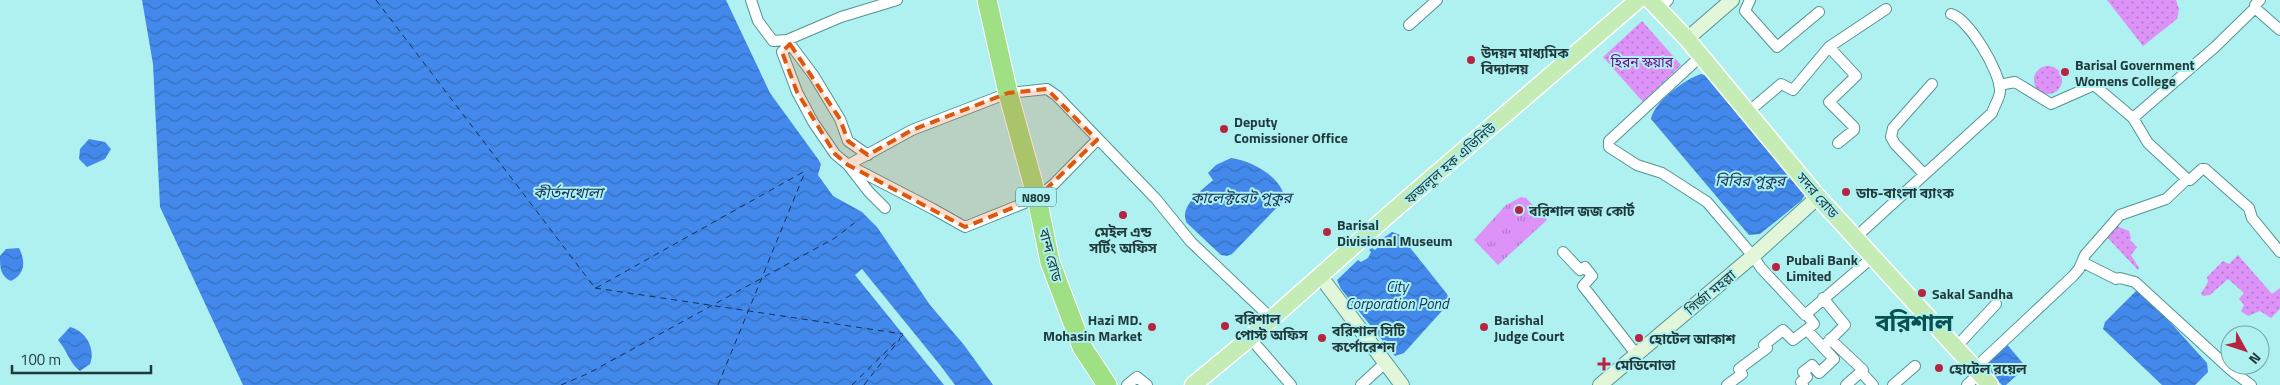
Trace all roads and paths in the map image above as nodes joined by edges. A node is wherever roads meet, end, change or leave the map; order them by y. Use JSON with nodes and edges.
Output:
{"nodes":[{"id":1,"x":751,"y":0,"type":"edge"},
{"id":2,"x":897,"y":0,"type":"edge"},
{"id":3,"x":987,"y":0,"type":"edge"},
{"id":4,"x":1437,"y":0,"type":"edge"},
{"id":5,"x":1638,"y":0,"type":"edge"},
{"id":6,"x":1732,"y":0,"type":"edge"},
{"id":7,"x":1750,"y":0,"type":"edge"},
{"id":8,"x":1659,"y":3,"type":"edge"},
{"id":9,"x":2258,"y":4,"type":"edge"},
{"id":10,"x":1886,"y":9,"type":"dead end"},
{"id":11,"x":1819,"y":12,"type":"dead end"},
{"id":12,"x":1951,"y":14,"type":"dead end"},
{"id":13,"x":1409,"y":25,"type":"dead end"},
{"id":14,"x":2280,"y":30,"type":"edge"},
{"id":15,"x":1687,"y":38,"type":"junction"},
{"id":16,"x":788,"y":42,"type":"junction"},
{"id":17,"x":1829,"y":47,"type":"junction"},
{"id":18,"x":1701,"y":56,"type":"junction"},
{"id":19,"x":1932,"y":84,"type":"dead end"},
{"id":20,"x":1999,"y":85,"type":"junction"},
{"id":21,"x":1008,"y":94,"type":"junction"},
{"id":22,"x":1748,"y":112,"type":"junction"},
{"id":23,"x":2133,"y":118,"type":"junction"},
{"id":24,"x":1097,"y":140,"type":"junction"},
{"id":25,"x":1838,"y":143,"type":"dead end"},
{"id":26,"x":868,"y":155,"type":"junction"},
{"id":27,"x":848,"y":165,"type":"junction"},
{"id":28,"x":1924,"y":174,"type":"junction"},
{"id":29,"x":2189,"y":180,"type":"junction"},
{"id":30,"x":1818,"y":197,"type":"junction"},
{"id":31,"x":1037,"y":198,"type":"junction"},
{"id":32,"x":885,"y":208,"type":"dead end"},
{"id":33,"x":1856,"y":237,"type":"junction"},
{"id":34,"x":1564,"y":252,"type":"dead end"},
{"id":35,"x":2280,"y":252,"type":"edge"},
{"id":36,"x":1753,"y":256,"type":"junction"},
{"id":37,"x":1874,"y":256,"type":"junction"},
{"id":38,"x":2082,"y":262,"type":"junction"},
{"id":39,"x":1321,"y":277,"type":"junction"},
{"id":40,"x":1823,"y":298,"type":"junction"},
{"id":41,"x":1996,"y":304,"type":"dead end"},
{"id":42,"x":1806,"y":314,"type":"junction"},
{"id":43,"x":1272,"y":319,"type":"junction"},
{"id":44,"x":1807,"y":330,"type":"junction"},
{"id":45,"x":1250,"y":338,"type":"junction"},
{"id":46,"x":1830,"y":339,"type":"junction"},
{"id":47,"x":1823,"y":347,"type":"junction"},
{"id":48,"x":1956,"y":347,"type":"junction"},
{"id":49,"x":1636,"y":354,"type":"junction"},
{"id":50,"x":1385,"y":363,"type":"junction"},
{"id":51,"x":1915,"y":366,"type":"dead end"},
{"id":52,"x":1861,"y":372,"type":"junction"},
{"id":53,"x":1982,"y":375,"type":"edge"},
{"id":54,"x":1107,"y":385,"type":"edge"},
{"id":55,"x":1127,"y":385,"type":"edge"},
{"id":56,"x":1147,"y":385,"type":"edge"},
{"id":57,"x":1194,"y":385,"type":"edge"},
{"id":58,"x":1291,"y":385,"type":"edge"},
{"id":59,"x":1361,"y":385,"type":"edge"},
{"id":60,"x":1402,"y":385,"type":"edge"},
{"id":61,"x":1600,"y":385,"type":"edge"},
{"id":62,"x":1727,"y":385,"type":"edge"},
{"id":63,"x":1803,"y":385,"type":"edge"},
{"id":64,"x":1846,"y":385,"type":"edge"},
{"id":65,"x":1873,"y":385,"type":"edge"},
{"id":66,"x":1893,"y":385,"type":"edge"},
{"id":67,"x":1967,"y":385,"type":"edge"},
{"id":68,"x":2251,"y":385,"type":"edge"}],
"edges":[{"from":1,"to":16,"type":"street"},
{"from":2,"to":16,"type":"street"},
{"from":3,"to":21,"type":"highway","name":"বান্দ রোড","number":"N809"},
{"from":4,"to":13,"type":"street"},
{"from":5,"to":39,"type":"main road","name":"ফজলুল হক এভিনিউ"},
{"from":6,"to":15,"type":"main road"},
{"from":7,"to":11,"type":"street"},
{"from":8,"to":15,"type":"main road","name":"সদর রোড"},
{"from":9,"to":14,"type":"street"},
{"from":9,"to":23,"type":"street"},
{"from":10,"to":17,"type":"street"},
{"from":12,"to":20,"type":"street"},
{"from":15,"to":18,"type":"main road","name":"সদর রোড"},
{"from":16,"to":26,"type":"street"},
{"from":16,"to":27,"type":"street"},
{"from":17,"to":22,"type":"street"},
{"from":17,"to":25,"type":"street"},
{"from":18,"to":22,"type":"main road","name":"সদর রোড"},
{"from":18,"to":36,"type":"street"},
{"from":19,"to":28,"type":"street"},
{"from":20,"to":23,"type":"street"},
{"from":20,"to":28,"type":"street"},
{"from":21,"to":24,"type":"street"},
{"from":21,"to":26,"type":"street"},
{"from":21,"to":31,"type":"highway","name":"বান্দ রোড","number":"N809"},
{"from":22,"to":30,"type":"main road","name":"সদর রোড"},
{"from":23,"to":29,"type":"street"},
{"from":24,"to":31,"type":"street"},
{"from":24,"to":43,"type":"street"},
{"from":26,"to":27,"type":"street"},
{"from":27,"to":31,"type":"street"},
{"from":27,"to":32,"type":"street"},
{"from":28,"to":33,"type":"street"},
{"from":29,"to":35,"type":"street"},
{"from":29,"to":38,"type":"street"},
{"from":30,"to":33,"type":"main road","name":"সদর রোড"},
{"from":30,"to":36,"type":"main road","name":"গির্জা মহল্লা"},
{"from":31,"to":54,"type":"highway","name":"বান্দ রোড","number":"N809"},
{"from":33,"to":37,"type":"main road","name":"সদর রোড"},
{"from":34,"to":49,"type":"street"},
{"from":36,"to":42,"type":"street"},
{"from":36,"to":49,"type":"main road","name":"গির্জা মহল্লা"},
{"from":37,"to":40,"type":"street"},
{"from":37,"to":48,"type":"main road","name":"সদর রোড"},
{"from":38,"to":53,"type":"street"},
{"from":38,"to":68,"type":"street"},
{"from":39,"to":43,"type":"main road","name":"ফজলুল হক এভিনিউ"},
{"from":39,"to":50,"type":"main road"},
{"from":40,"to":42,"type":"street"},
{"from":40,"to":46,"type":"street"},
{"from":41,"to":48,"type":"street"},
{"from":42,"to":44,"type":"street"},
{"from":43,"to":45,"type":"main road","name":"ফজলুল হক এভিনিউ"},
{"from":44,"to":47,"type":"street"},
{"from":44,"to":62,"type":"street"},
{"from":45,"to":57,"type":"main road","name":"ফজলুল হক এভিনিউ"},
{"from":45,"to":58,"type":"street"},
{"from":46,"to":47,"type":"street"},
{"from":46,"to":52,"type":"street"},
{"from":47,"to":63,"type":"street"},
{"from":48,"to":53,"type":"main road","name":"সদর রোড"},
{"from":49,"to":61,"type":"main road","name":"গির্জা মহল্লা"},
{"from":50,"to":59,"type":"street"},
{"from":50,"to":60,"type":"main road"},
{"from":51,"to":66,"type":"street"},
{"from":52,"to":64,"type":"street"},
{"from":52,"to":65,"type":"street"},
{"from":53,"to":67,"type":"street"},
{"from":55,"to":56,"type":"street"}]}
